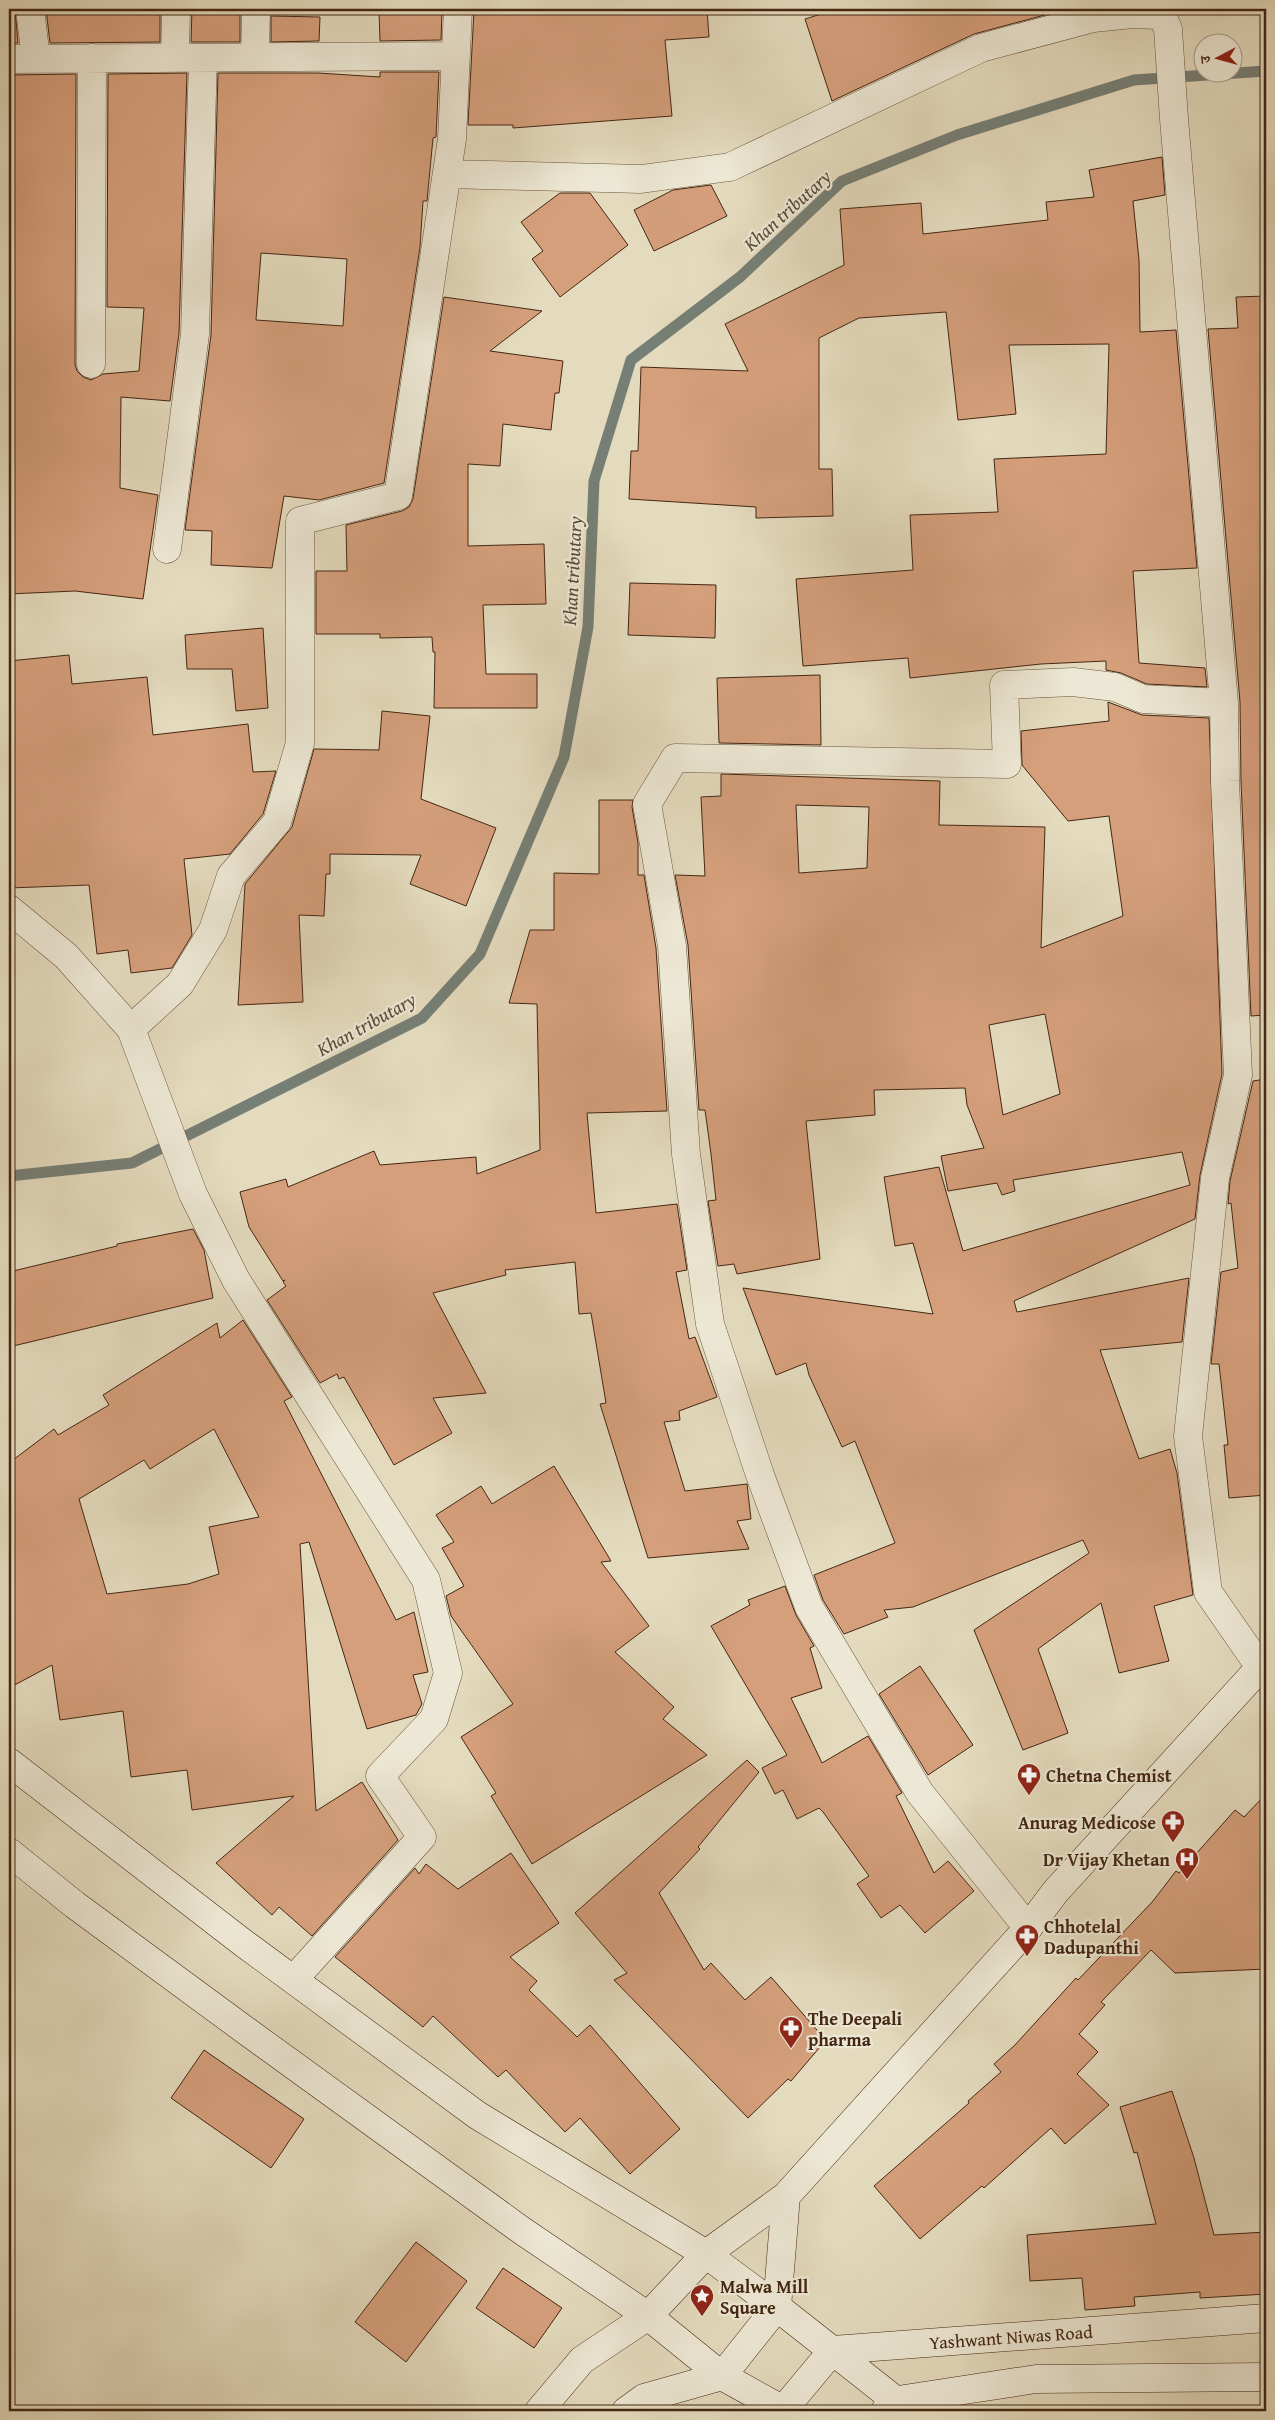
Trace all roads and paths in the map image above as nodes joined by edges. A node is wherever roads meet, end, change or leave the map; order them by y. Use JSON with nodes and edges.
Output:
{"nodes":[{"id":1,"x":30,"y":9,"type":"edge"},
{"id":2,"x":176,"y":9,"type":"edge"},
{"id":3,"x":256,"y":9,"type":"edge"},
{"id":4,"x":458,"y":9,"type":"edge"},
{"id":5,"x":1147,"y":11,"type":"edge"},
{"id":6,"x":255,"y":56,"type":"junction"},
{"id":7,"x":454,"y":56,"type":"junction"},
{"id":8,"x":175,"y":57,"type":"junction"},
{"id":9,"x":92,"y":58,"type":"junction"},
{"id":10,"x":203,"y":58,"type":"junction"},
{"id":11,"x":9,"y":59,"type":"edge"},
{"id":12,"x":36,"y":59,"type":"junction"},
{"id":13,"x":447,"y":174,"type":"junction"},
{"id":14,"x":91,"y":364,"type":"dead end"},
{"id":15,"x":167,"y":549,"type":"dead end"},
{"id":16,"x":1224,"y":703,"type":"junction"},
{"id":17,"x":9,"y":909,"type":"edge"},
{"id":18,"x":131,"y":1029,"type":"junction"},
{"id":19,"x":1263,"y":1664,"type":"edge"},
{"id":20,"x":9,"y":1762,"type":"edge"},
{"id":21,"x":9,"y":1852,"type":"edge"},
{"id":22,"x":1028,"y":1928,"type":"junction"},
{"id":23,"x":294,"y":1980,"type":"junction"},
{"id":24,"x":786,"y":2196,"type":"junction"},
{"id":25,"x":706,"y":2254,"type":"junction"},
{"id":26,"x":777,"y":2306,"type":"junction"},
{"id":27,"x":648,"y":2316,"type":"junction"},
{"id":28,"x":1266,"y":2318,"type":"edge"},
{"id":29,"x":833,"y":2350,"type":"junction"},
{"id":30,"x":722,"y":2376,"type":"junction"},
{"id":31,"x":1266,"y":2377,"type":"edge"},
{"id":32,"x":897,"y":2408,"type":"edge"},
{"id":33,"x":539,"y":2411,"type":"edge"},
{"id":34,"x":626,"y":2411,"type":"edge"},
{"id":35,"x":784,"y":2411,"type":"edge"}],
"edges":[{"from":1,"to":12,"type":"street"},
{"from":2,"to":8,"type":"street"},
{"from":3,"to":6,"type":"street"},
{"from":4,"to":7,"type":"street"},
{"from":5,"to":13,"type":"street"},
{"from":5,"to":16,"type":"street"},
{"from":6,"to":7,"type":"street"},
{"from":6,"to":10,"type":"street"},
{"from":7,"to":13,"type":"street"},
{"from":8,"to":9,"type":"street"},
{"from":8,"to":10,"type":"street"},
{"from":9,"to":12,"type":"street"},
{"from":9,"to":14,"type":"street"},
{"from":10,"to":15,"type":"street"},
{"from":11,"to":12,"type":"street"},
{"from":13,"to":18,"type":"street"},
{"from":16,"to":19,"type":"street"},
{"from":16,"to":22,"type":"street"},
{"from":17,"to":18,"type":"street"},
{"from":18,"to":23,"type":"street"},
{"from":19,"to":22,"type":"street"},
{"from":20,"to":23,"type":"street"},
{"from":21,"to":27,"type":"street"},
{"from":22,"to":24,"type":"street"},
{"from":23,"to":25,"type":"street"},
{"from":24,"to":25,"type":"street"},
{"from":24,"to":26,"type":"street"},
{"from":25,"to":26,"type":"street"},
{"from":25,"to":27,"type":"street"},
{"from":26,"to":29,"type":"street"},
{"from":26,"to":30,"type":"street"},
{"from":27,"to":30,"type":"street"},
{"from":27,"to":33,"type":"street"},
{"from":28,"to":29,"type":"street","name":"Yashwant Niwas Road"},
{"from":29,"to":32,"type":"street"},
{"from":29,"to":35,"type":"street"},
{"from":30,"to":34,"type":"street"},
{"from":30,"to":35,"type":"street"},
{"from":31,"to":32,"type":"street"}]}
